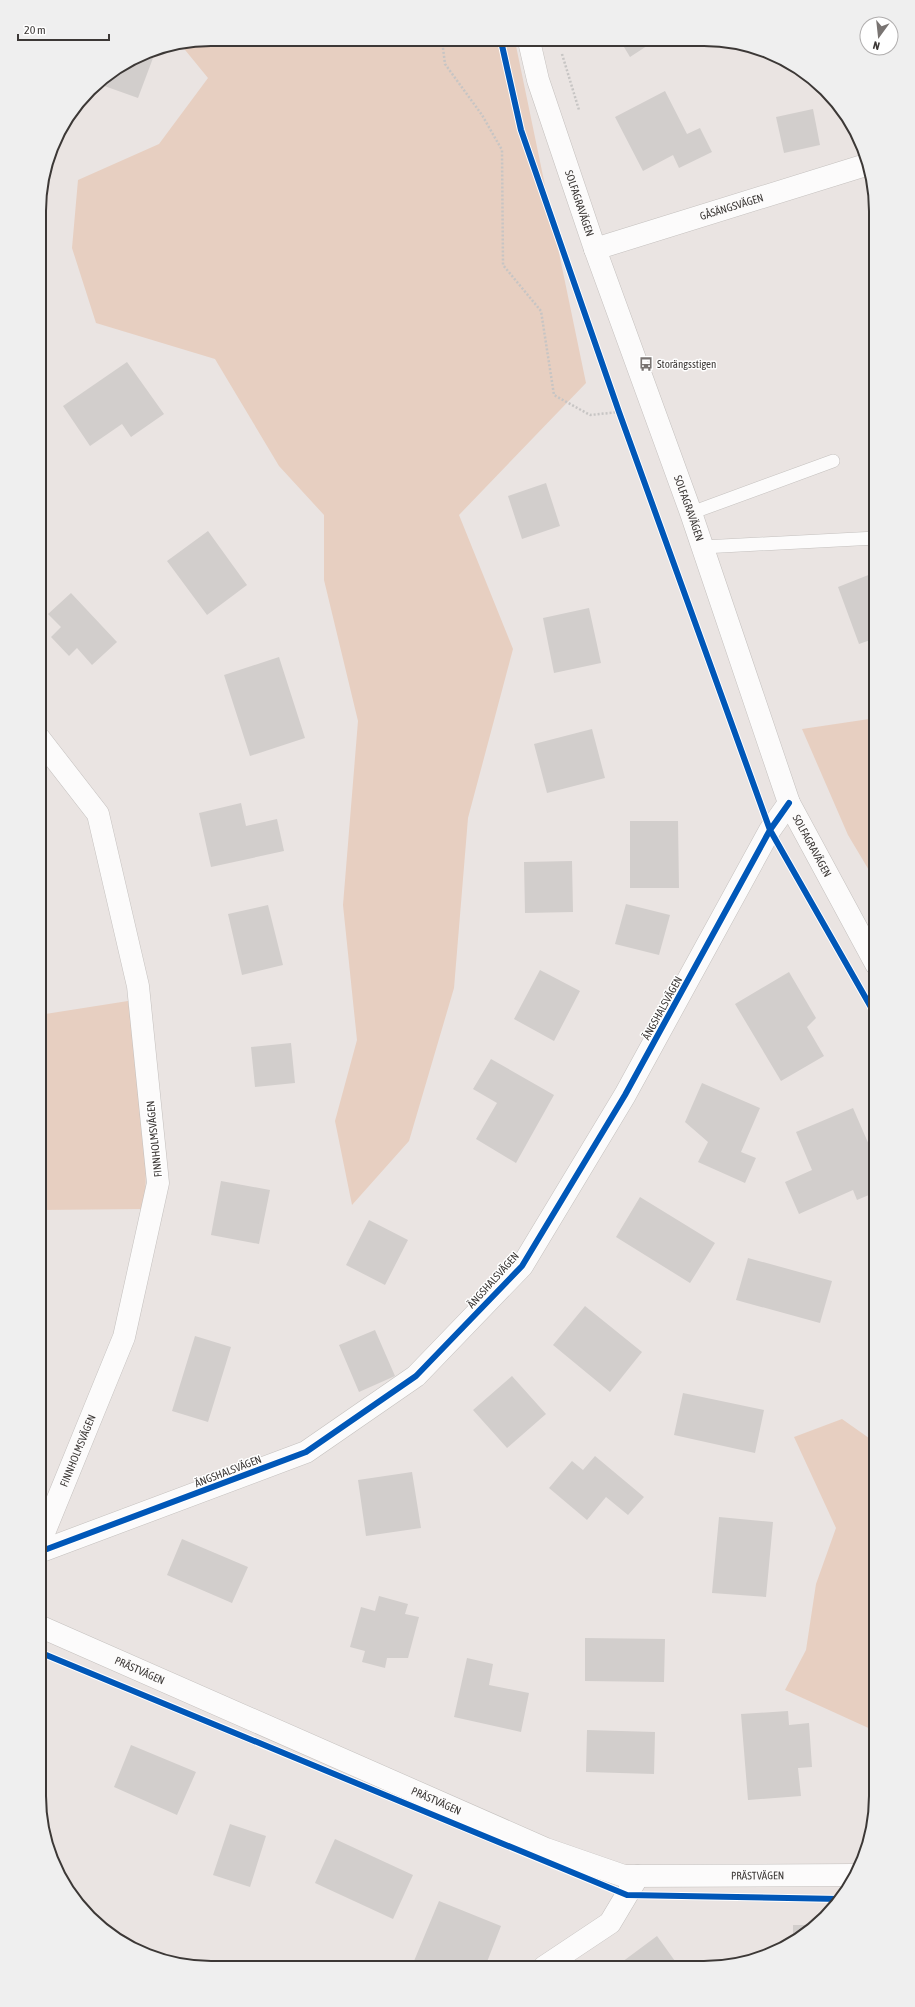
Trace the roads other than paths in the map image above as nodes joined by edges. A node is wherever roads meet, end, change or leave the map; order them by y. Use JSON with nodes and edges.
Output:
{"nodes":[{"id":1,"x":530,"y":46,"type":"edge"},
{"id":2,"x":862,"y":166,"type":"edge"},
{"id":3,"x":595,"y":249,"type":"junction"},
{"id":4,"x":833,"y":461,"type":"dead end"},
{"id":5,"x":691,"y":513,"type":"junction"},
{"id":6,"x":869,"y":538,"type":"edge"},
{"id":7,"x":703,"y":547,"type":"junction"},
{"id":8,"x":46,"y":747,"type":"edge"},
{"id":9,"x":789,"y":803,"type":"junction"},
{"id":10,"x":869,"y":951,"type":"edge"},
{"id":11,"x":46,"y":1528,"type":"edge"},
{"id":12,"x":46,"y":1549,"type":"edge"},
{"id":13,"x":46,"y":1629,"type":"edge"},
{"id":14,"x":849,"y":1875,"type":"edge"},
{"id":15,"x":638,"y":1876,"type":"junction"},
{"id":16,"x":553,"y":1961,"type":"edge"}],
"edges":[{"from":1,"to":3,"type":"street","name":"SOLFAGRAVÄGEN"},
{"from":2,"to":3,"type":"street","name":"GÅSÄNGSVÄGEN"},
{"from":3,"to":5,"type":"street","name":"SOLFAGRAVÄGEN"},
{"from":4,"to":5,"type":"lane"},
{"from":5,"to":7,"type":"street","name":"SOLFAGRAVÄGEN"},
{"from":6,"to":7,"type":"lane"},
{"from":7,"to":9,"type":"street","name":"SOLFAGRAVÄGEN"},
{"from":8,"to":11,"type":"street","name":"FINNHOLMSVÄGEN"},
{"from":9,"to":10,"type":"street","name":"SOLFAGRAVÄGEN"},
{"from":9,"to":12,"type":"street","name":"ÄNGSHALSVÄGEN"},
{"from":13,"to":15,"type":"street","name":"PRÄSTVÄGEN"},
{"from":14,"to":15,"type":"street","name":"PRÄSTVÄGEN"},
{"from":15,"to":16,"type":"street"}]}
